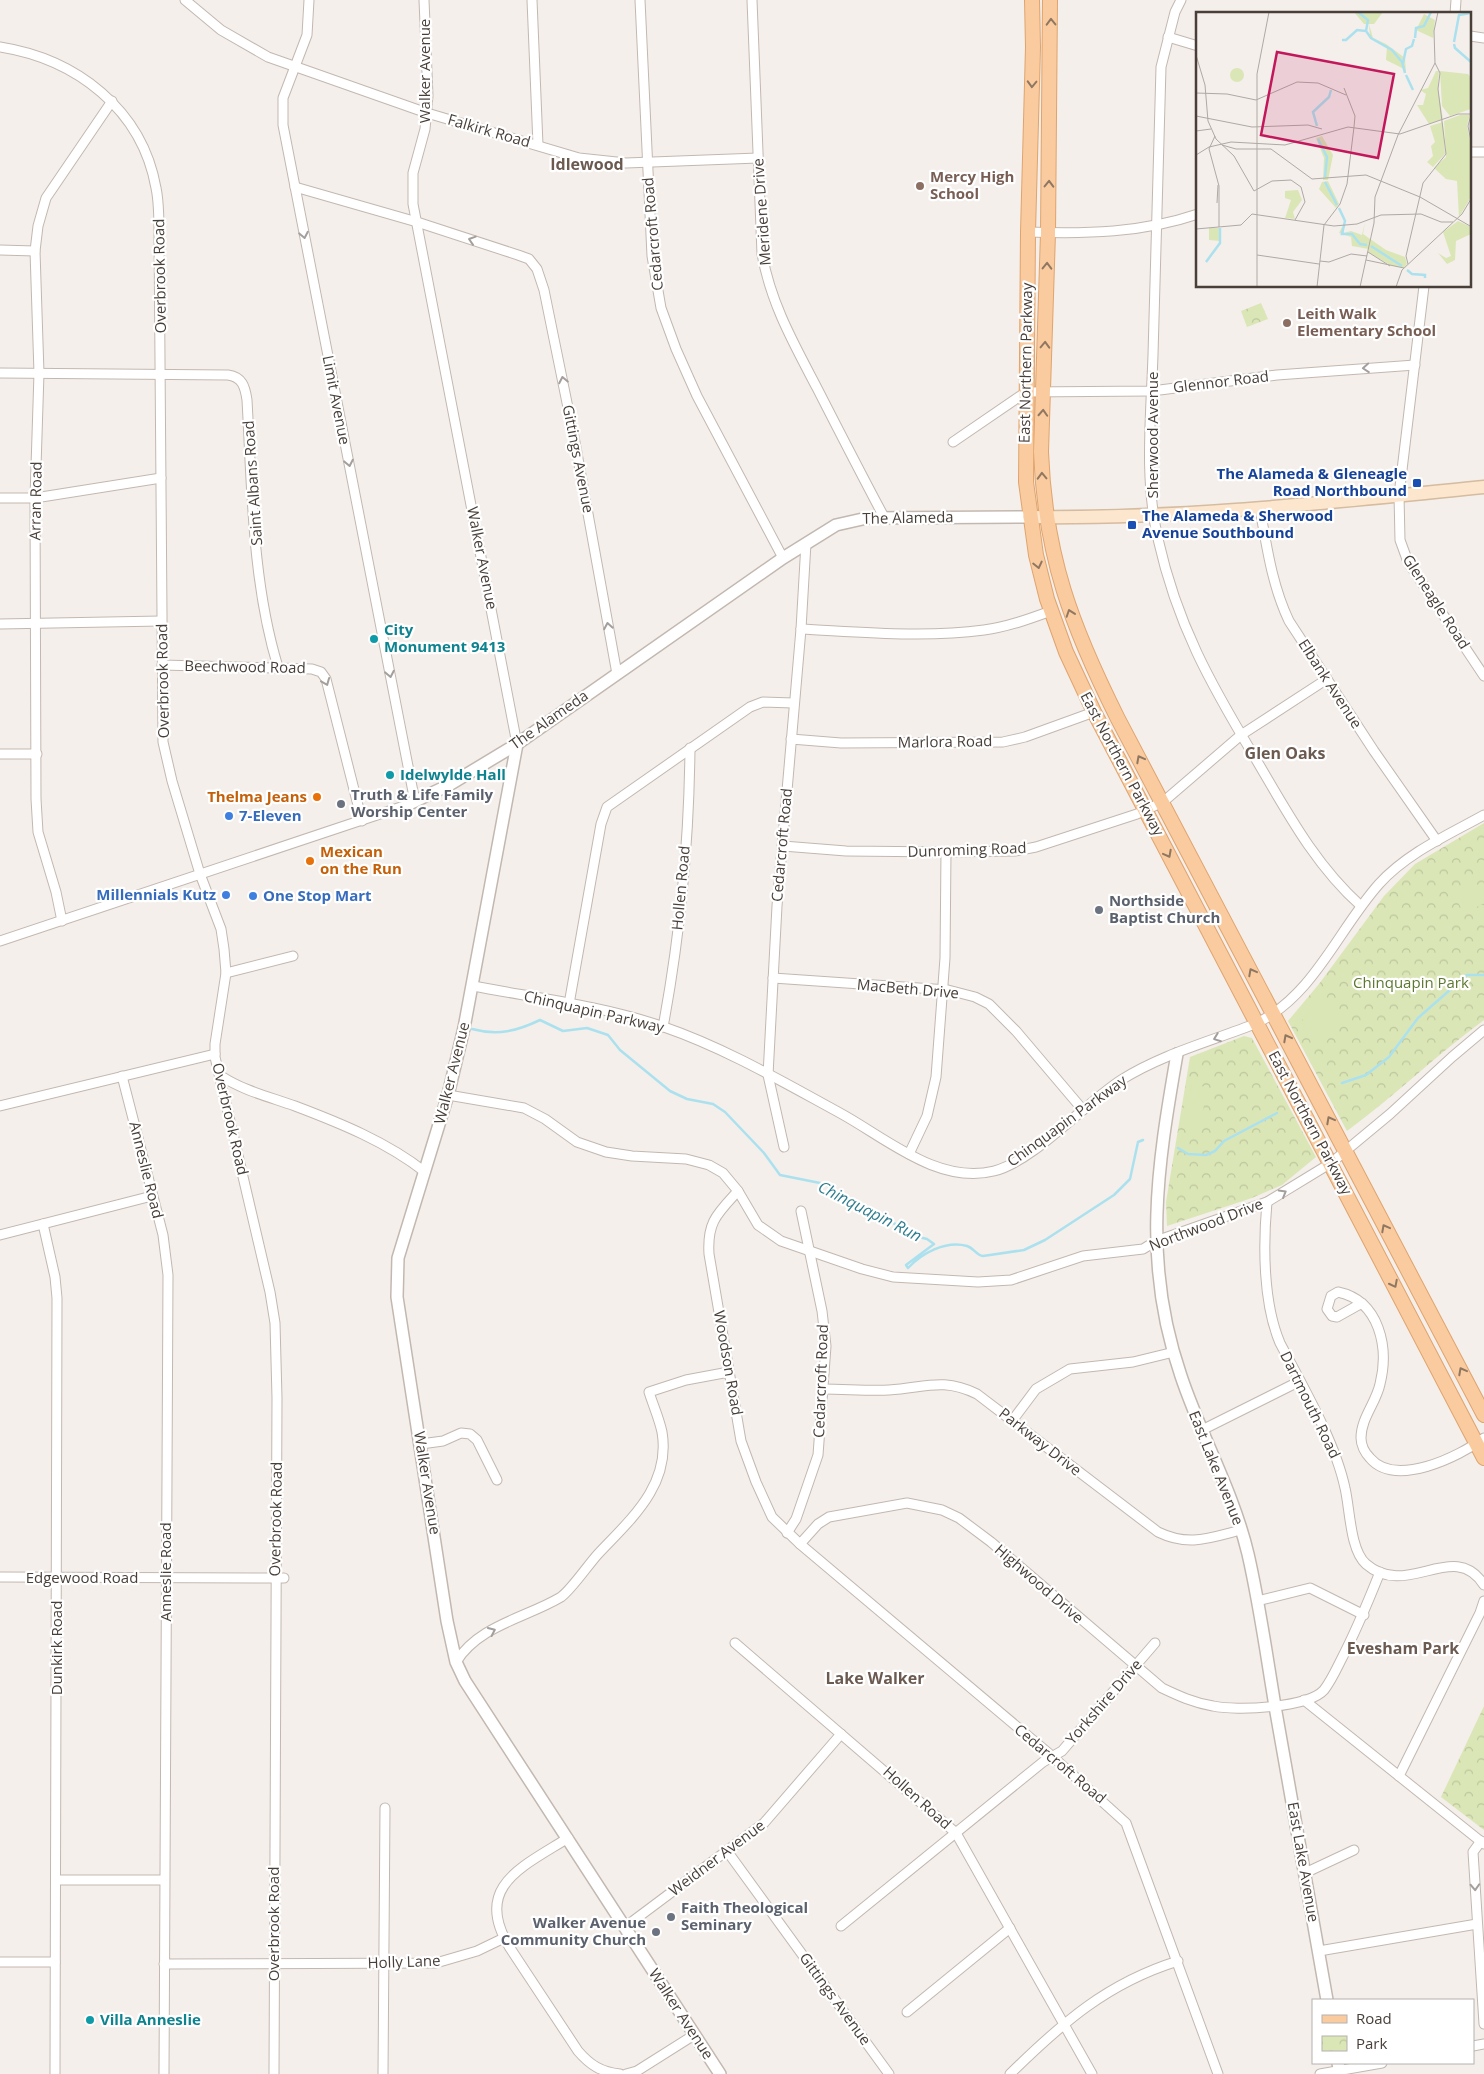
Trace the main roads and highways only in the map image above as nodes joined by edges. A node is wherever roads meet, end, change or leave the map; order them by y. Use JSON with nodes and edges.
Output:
{"nodes":[{"id":1,"x":1032,"y":0,"type":"edge"},
{"id":2,"x":1050,"y":0,"type":"edge"},
{"id":3,"x":1484,"y":487,"type":"edge"},
{"id":4,"x":1029,"y":517,"type":"junction"},
{"id":5,"x":1047,"y":517,"type":"junction"},
{"id":6,"x":1484,"y":1415,"type":"edge"},
{"id":7,"x":1480,"y":1441,"type":"edge"},
{"id":8,"x":1484,"y":1458,"type":"edge"}],
"edges":[{"from":1,"to":4,"type":"main road","name":"East Northern Parkway","one_way":true},
{"from":5,"to":2,"type":"main road","name":"East Northern Parkway","one_way":true},
{"from":3,"to":5,"type":"main road","name":"The Alameda"},
{"from":4,"to":5,"type":"main road","name":"The Alameda"},
{"from":4,"to":7,"type":"main road","name":"East Northern Parkway","one_way":true},
{"from":6,"to":5,"type":"main road","name":"East Northern Parkway","one_way":true},
{"from":7,"to":8,"type":"main road","name":"East Northern Parkway"}]}
